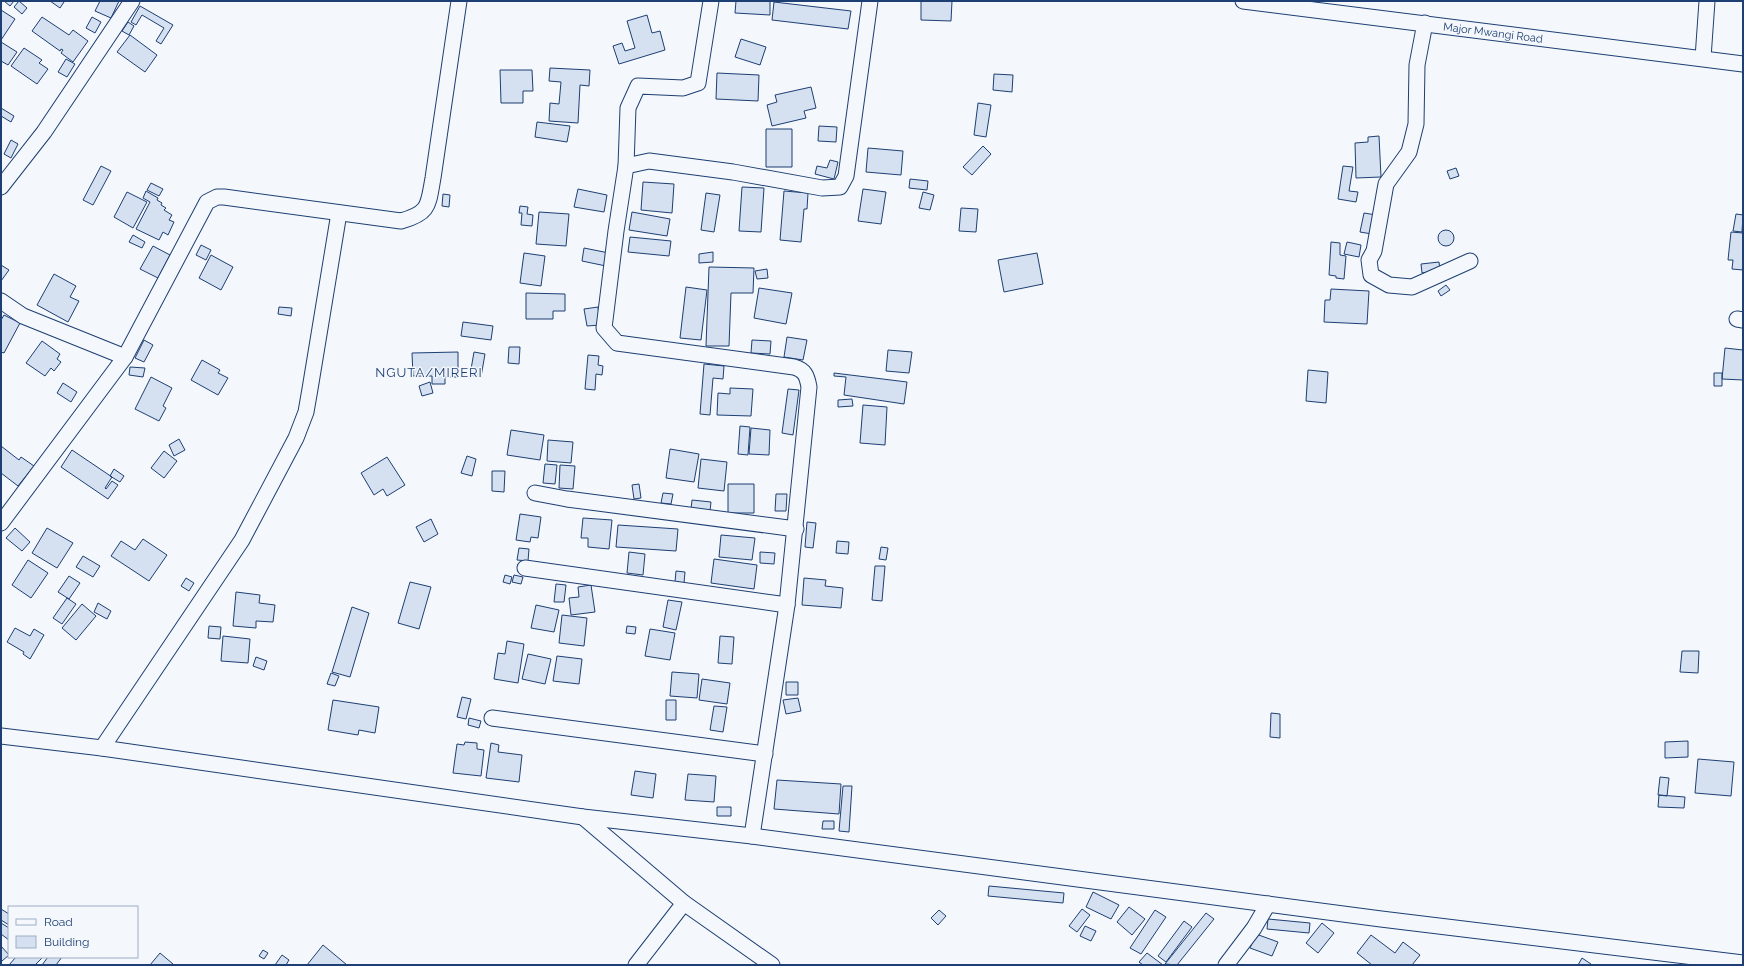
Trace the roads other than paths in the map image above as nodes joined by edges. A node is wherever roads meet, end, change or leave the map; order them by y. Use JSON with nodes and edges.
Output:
{"nodes":[{"id":1,"x":132,"y":1,"type":"edge"},
{"id":2,"x":459,"y":1,"type":"edge"},
{"id":3,"x":712,"y":1,"type":"edge"},
{"id":4,"x":870,"y":1,"type":"edge"},
{"id":5,"x":1243,"y":1,"type":"edge"},
{"id":6,"x":1707,"y":1,"type":"edge"},
{"id":7,"x":1425,"y":24,"type":"junction"},
{"id":8,"x":1703,"y":58,"type":"junction"},
{"id":9,"x":1743,"y":64,"type":"edge"},
{"id":10,"x":626,"y":166,"type":"junction"},
{"id":11,"x":1,"y":187,"type":"edge"},
{"id":12,"x":339,"y":213,"type":"junction"},
{"id":13,"x":1470,"y":261,"type":"dead end"},
{"id":14,"x":1,"y":301,"type":"edge"},
{"id":15,"x":125,"y":357,"type":"junction"},
{"id":16,"x":535,"y":493,"type":"dead end"},
{"id":17,"x":1,"y":523,"type":"edge"},
{"id":18,"x":796,"y":529,"type":"junction"},
{"id":19,"x":525,"y":568,"type":"dead end"},
{"id":20,"x":787,"y":605,"type":"junction"},
{"id":21,"x":492,"y":718,"type":"dead end"},
{"id":22,"x":1,"y":736,"type":"edge"},
{"id":23,"x":102,"y":748,"type":"junction"},
{"id":24,"x":765,"y":754,"type":"junction"},
{"id":25,"x":583,"y":817,"type":"junction"},
{"id":26,"x":752,"y":836,"type":"junction"},
{"id":27,"x":684,"y":902,"type":"junction"},
{"id":28,"x":1268,"y":904,"type":"junction"},
{"id":29,"x":1743,"y":963,"type":"edge"},
{"id":30,"x":636,"y":965,"type":"edge"},
{"id":31,"x":772,"y":965,"type":"edge"},
{"id":32,"x":1226,"y":965,"type":"edge"}],
"edges":[{"from":1,"to":11,"type":"street"},
{"from":2,"to":12,"type":"street"},
{"from":3,"to":10,"type":"street"},
{"from":4,"to":10,"type":"street"},
{"from":5,"to":7,"type":"street","name":"Major Mwangi Road"},
{"from":6,"to":8,"type":"street"},
{"from":7,"to":8,"type":"street","name":"Major Mwangi Road"},
{"from":7,"to":13,"type":"street"},
{"from":8,"to":9,"type":"street","name":"Major Mwangi Road"},
{"from":10,"to":18,"type":"street"},
{"from":12,"to":15,"type":"street"},
{"from":12,"to":23,"type":"street"},
{"from":14,"to":15,"type":"street"},
{"from":15,"to":17,"type":"street"},
{"from":16,"to":18,"type":"street"},
{"from":18,"to":20,"type":"street"},
{"from":19,"to":20,"type":"street"},
{"from":20,"to":24,"type":"street"},
{"from":21,"to":24,"type":"street"},
{"from":22,"to":23,"type":"street"},
{"from":23,"to":25,"type":"street"},
{"from":24,"to":26,"type":"street"},
{"from":25,"to":26,"type":"street"},
{"from":25,"to":27,"type":"street"},
{"from":26,"to":28,"type":"street"},
{"from":27,"to":30,"type":"street"},
{"from":27,"to":31,"type":"street"},
{"from":28,"to":29,"type":"street"},
{"from":28,"to":32,"type":"street"}]}
